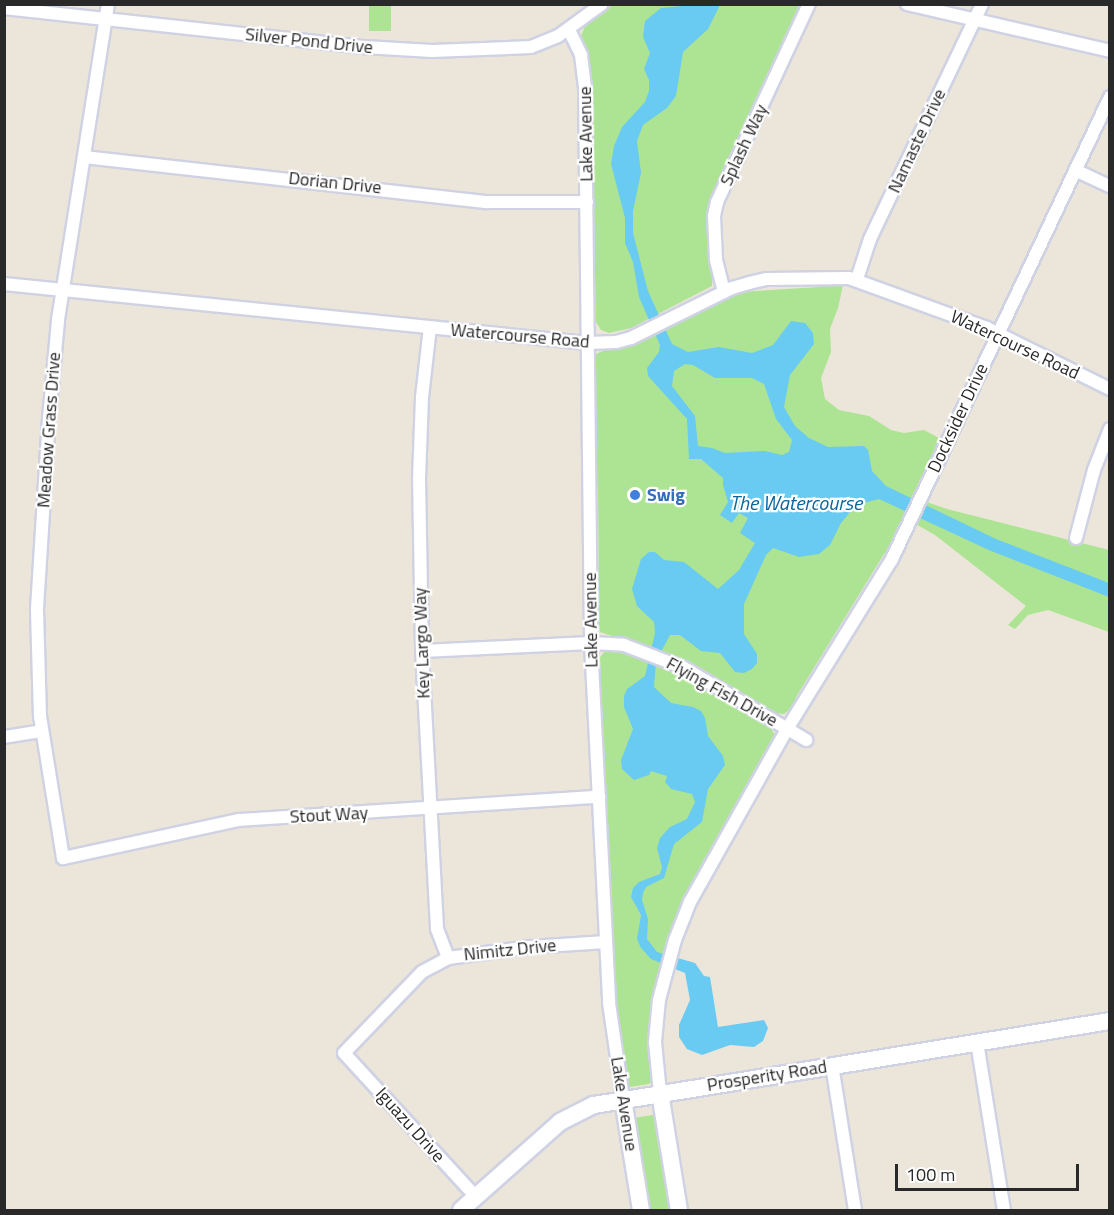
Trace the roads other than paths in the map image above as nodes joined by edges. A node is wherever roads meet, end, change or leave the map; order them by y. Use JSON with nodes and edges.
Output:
{"nodes":[{"id":1,"x":108,"y":4,"type":"edge"},
{"id":2,"x":602,"y":4,"type":"edge"},
{"id":3,"x":809,"y":4,"type":"edge"},
{"id":4,"x":907,"y":4,"type":"edge"},
{"id":5,"x":981,"y":4,"type":"edge"},
{"id":6,"x":4,"y":8,"type":"edge"},
{"id":7,"x":106,"y":19,"type":"junction"},
{"id":8,"x":974,"y":20,"type":"junction"},
{"id":9,"x":569,"y":30,"type":"junction"},
{"id":10,"x":1110,"y":51,"type":"edge"},
{"id":11,"x":1110,"y":97,"type":"edge"},
{"id":12,"x":84,"y":157,"type":"junction"},
{"id":13,"x":1075,"y":170,"type":"junction"},
{"id":14,"x":1110,"y":186,"type":"edge"},
{"id":15,"x":587,"y":202,"type":"junction"},
{"id":16,"x":857,"y":279,"type":"junction"},
{"id":17,"x":4,"y":284,"type":"edge"},
{"id":18,"x":63,"y":290,"type":"junction"},
{"id":19,"x":724,"y":292,"type":"junction"},
{"id":20,"x":430,"y":327,"type":"junction"},
{"id":21,"x":998,"y":334,"type":"junction"},
{"id":22,"x":587,"y":343,"type":"junction"},
{"id":23,"x":1110,"y":389,"type":"edge"},
{"id":24,"x":1110,"y":429,"type":"edge"},
{"id":25,"x":1076,"y":538,"type":"dead end"},
{"id":26,"x":591,"y":643,"type":"junction"},
{"id":27,"x":422,"y":651,"type":"junction"},
{"id":28,"x":787,"y":729,"type":"junction"},
{"id":29,"x":42,"y":731,"type":"junction"},
{"id":30,"x":4,"y":737,"type":"edge"},
{"id":31,"x":806,"y":740,"type":"dead end"},
{"id":32,"x":599,"y":797,"type":"junction"},
{"id":33,"x":429,"y":810,"type":"junction"},
{"id":34,"x":63,"y":858,"type":"joint"},
{"id":35,"x":606,"y":942,"type":"junction"},
{"id":36,"x":448,"y":958,"type":"junction"},
{"id":37,"x":1110,"y":1021,"type":"edge"},
{"id":38,"x":978,"y":1042,"type":"junction"},
{"id":39,"x":344,"y":1053,"type":"joint"},
{"id":40,"x":832,"y":1065,"type":"junction"},
{"id":41,"x":660,"y":1093,"type":"junction"},
{"id":42,"x":623,"y":1099,"type":"junction"},
{"id":43,"x":476,"y":1197,"type":"junction"},
{"id":44,"x":461,"y":1210,"type":"edge"},
{"id":45,"x":641,"y":1210,"type":"edge"},
{"id":46,"x":679,"y":1210,"type":"edge"},
{"id":47,"x":850,"y":1210,"type":"edge"},
{"id":48,"x":855,"y":1210,"type":"edge"},
{"id":49,"x":1004,"y":1210,"type":"edge"}],
"edges":[{"from":1,"to":7,"type":"street","name":"Meadow Grass Drive"},
{"from":2,"to":9,"type":"street","name":"Silver Pond Drive"},
{"from":3,"to":19,"type":"street","name":"Splash Way"},
{"from":4,"to":8,"type":"street"},
{"from":5,"to":8,"type":"street","name":"Namaste Drive"},
{"from":6,"to":7,"type":"street","name":"Silver Pond Drive"},
{"from":7,"to":9,"type":"street","name":"Silver Pond Drive"},
{"from":7,"to":12,"type":"street","name":"Meadow Grass Drive"},
{"from":8,"to":10,"type":"street"},
{"from":8,"to":16,"type":"street","name":"Namaste Drive"},
{"from":9,"to":15,"type":"street","name":"Lake Avenue"},
{"from":11,"to":13,"type":"street","name":"Docksider Drive"},
{"from":12,"to":15,"type":"street","name":"Dorian Drive"},
{"from":12,"to":18,"type":"street","name":"Meadow Grass Drive"},
{"from":13,"to":14,"type":"street"},
{"from":13,"to":21,"type":"street","name":"Docksider Drive"},
{"from":15,"to":22,"type":"street","name":"Lake Avenue"},
{"from":16,"to":19,"type":"street","name":"Watercourse Road"},
{"from":16,"to":21,"type":"street","name":"Watercourse Road"},
{"from":17,"to":18,"type":"street","name":"Watercourse Road"},
{"from":18,"to":20,"type":"street","name":"Watercourse Road"},
{"from":18,"to":29,"type":"street","name":"Meadow Grass Drive"},
{"from":19,"to":22,"type":"street","name":"Watercourse Road"},
{"from":20,"to":22,"type":"street","name":"Watercourse Road"},
{"from":20,"to":27,"type":"street","name":"Key Largo Way"},
{"from":21,"to":23,"type":"street","name":"Watercourse Road"},
{"from":21,"to":28,"type":"street","name":"Docksider Drive"},
{"from":22,"to":26,"type":"street","name":"Lake Avenue"},
{"from":24,"to":25,"type":"street"},
{"from":26,"to":27,"type":"street","name":"Flying Fish Drive"},
{"from":26,"to":28,"type":"street","name":"Flying Fish Drive"},
{"from":26,"to":32,"type":"street","name":"Lake Avenue"},
{"from":27,"to":33,"type":"street","name":"Key Largo Way"},
{"from":28,"to":31,"type":"street","name":"Flying Fish Drive"},
{"from":28,"to":41,"type":"street","name":"Lake Avenue"},
{"from":29,"to":30,"type":"street"},
{"from":29,"to":34,"type":"street","name":"Meadow Grass Drive"},
{"from":32,"to":33,"type":"street","name":"Stout Way"},
{"from":32,"to":35,"type":"street","name":"Lake Avenue"},
{"from":33,"to":34,"type":"street","name":"Stout Way"},
{"from":33,"to":36,"type":"street","name":"Key Largo Way"},
{"from":35,"to":36,"type":"street","name":"Nimitz Drive"},
{"from":35,"to":42,"type":"street","name":"Lake Avenue"},
{"from":36,"to":39,"type":"street","name":"Nimitz Drive"},
{"from":37,"to":38,"type":"street","name":"Prosperity Road"},
{"from":38,"to":40,"type":"street","name":"Prosperity Road"},
{"from":38,"to":49,"type":"street"},
{"from":39,"to":43,"type":"street","name":"Iguazu Drive"},
{"from":40,"to":41,"type":"street","name":"Prosperity Road"},
{"from":40,"to":48,"type":"street"},
{"from":41,"to":42,"type":"street","name":"Prosperity Road"},
{"from":41,"to":46,"type":"street","name":"Lake Avenue"},
{"from":42,"to":43,"type":"street","name":"Prosperity Road"},
{"from":42,"to":45,"type":"street","name":"Lake Avenue"},
{"from":43,"to":44,"type":"street","name":"Prosperity Road"},
{"from":47,"to":48,"type":"street"}]}
